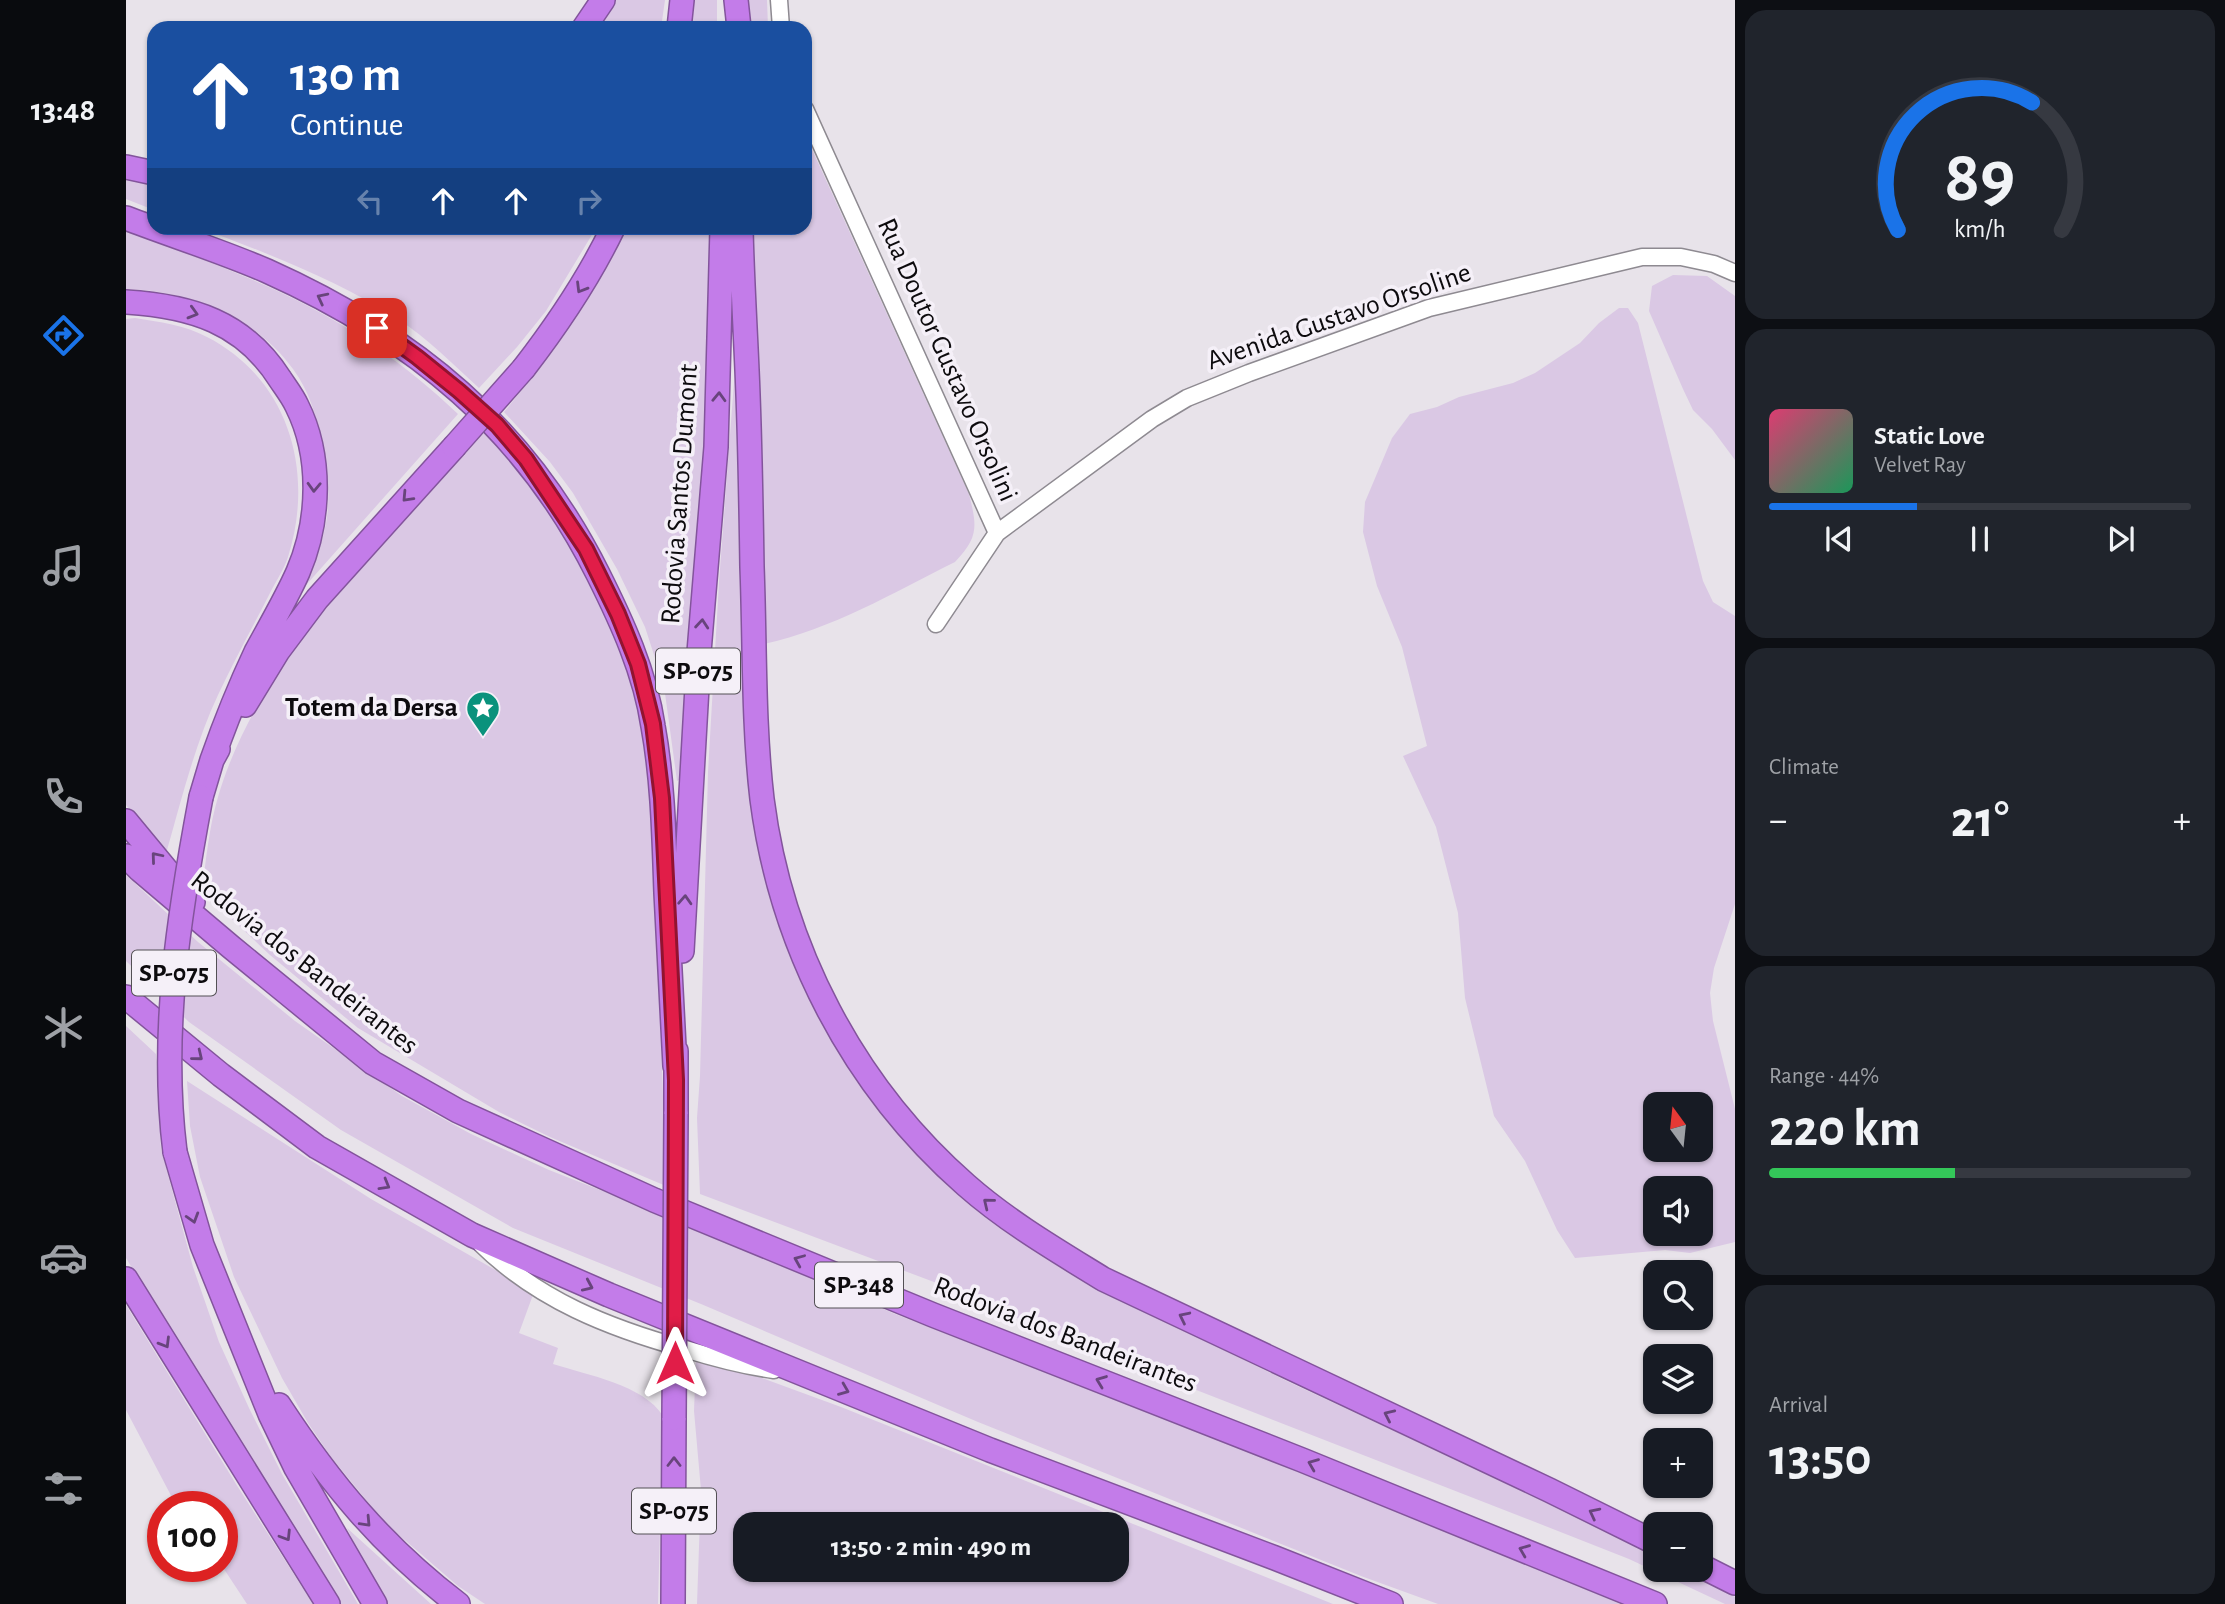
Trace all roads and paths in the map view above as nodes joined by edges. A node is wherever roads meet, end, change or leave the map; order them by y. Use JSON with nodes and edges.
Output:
{"nodes":[{"id":1,"x":603,"y":0,"type":"edge"},
{"id":2,"x":682,"y":0,"type":"edge"},
{"id":3,"x":728,"y":0,"type":"edge"},
{"id":4,"x":736,"y":0,"type":"edge"},
{"id":5,"x":779,"y":0,"type":"edge"},
{"id":6,"x":589,"y":21,"type":"edge"},
{"id":7,"x":680,"y":21,"type":"edge"},
{"id":8,"x":727,"y":21,"type":"edge"},
{"id":9,"x":738,"y":21,"type":"edge"},
{"id":10,"x":780,"y":21,"type":"edge"},
{"id":11,"x":812,"y":124,"type":"edge"},
{"id":12,"x":126,"y":167,"type":"edge"},
{"id":13,"x":147,"y":172,"type":"edge"},
{"id":14,"x":126,"y":218,"type":"edge"},
{"id":15,"x":147,"y":226,"type":"edge"},
{"id":16,"x":171,"y":235,"type":"edge"},
{"id":17,"x":609,"y":235,"type":"edge"},
{"id":18,"x":722,"y":235,"type":"edge"},
{"id":19,"x":741,"y":235,"type":"edge"},
{"id":20,"x":1735,"y":273,"type":"edge"},
{"id":21,"x":126,"y":302,"type":"edge"},
{"id":22,"x":998,"y":533,"type":"junction"},
{"id":23,"x":936,"y":624,"type":"dead end"},
{"id":24,"x":212,"y":760,"type":"junction"},
{"id":25,"x":126,"y":821,"type":"edge"},
{"id":26,"x":126,"y":856,"type":"edge"},
{"id":27,"x":230,"y":947,"type":"junction"},
{"id":28,"x":126,"y":998,"type":"edge"},
{"id":29,"x":675,"y":1066,"type":"junction"},
{"id":30,"x":126,"y":1279,"type":"edge"},
{"id":31,"x":233,"y":1323,"type":"junction"},
{"id":32,"x":1643,"y":1537,"type":"edge"},
{"id":33,"x":1713,"y":1572,"type":"edge"},
{"id":34,"x":1735,"y":1583,"type":"edge"},
{"id":35,"x":328,"y":1604,"type":"edge"},
{"id":36,"x":375,"y":1604,"type":"edge"},
{"id":37,"x":457,"y":1604,"type":"edge"},
{"id":38,"x":673,"y":1604,"type":"edge"},
{"id":39,"x":1391,"y":1604,"type":"edge"},
{"id":40,"x":1655,"y":1604,"type":"edge"}],
"edges":[{"from":1,"to":6,"type":"highway"},
{"from":2,"to":7,"type":"highway"},
{"from":3,"to":8,"type":"highway"},
{"from":4,"to":9,"type":"highway"},
{"from":5,"to":10,"type":"street"},
{"from":11,"to":22,"type":"street","name":"Rua Doutor Gustavo Orsolini"},
{"from":12,"to":13,"type":"highway"},
{"from":15,"to":14,"type":"highway","one_way":true},
{"from":29,"to":16,"type":"highway","one_way":true},
{"from":17,"to":24,"type":"highway","number":"SP-075","one_way":true,"bridge":true},
{"from":29,"to":18,"type":"highway","name":"Rodovia Santos Dumont","number":"SP-075","one_way":true},
{"from":32,"to":19,"type":"highway","one_way":true},
{"from":20,"to":22,"type":"street","name":"Avenida Gustavo Orsoline"},
{"from":21,"to":24,"type":"highway","one_way":true},
{"from":22,"to":23,"type":"street","name":"Rua Doutor Gustavo Orsolini"},
{"from":24,"to":31,"type":"highway","number":"SP-075","one_way":true,"bridge":true},
{"from":27,"to":25,"type":"highway","one_way":true},
{"from":26,"to":27,"type":"highway","name":"Rodovia dos Bandeirantes","number":"SP-348"},
{"from":40,"to":27,"type":"highway","name":"Rodovia dos Bandeirantes","number":"SP-348","one_way":true},
{"from":28,"to":39,"type":"highway","one_way":true},
{"from":38,"to":29,"type":"highway","name":"Rodovia Santos Dumont","number":"SP-075","one_way":true,"bridge":true},
{"from":30,"to":35,"type":"highway","one_way":true},
{"from":31,"to":36,"type":"highway"},
{"from":31,"to":37,"type":"highway","one_way":true},
{"from":33,"to":34,"type":"highway"}]}
